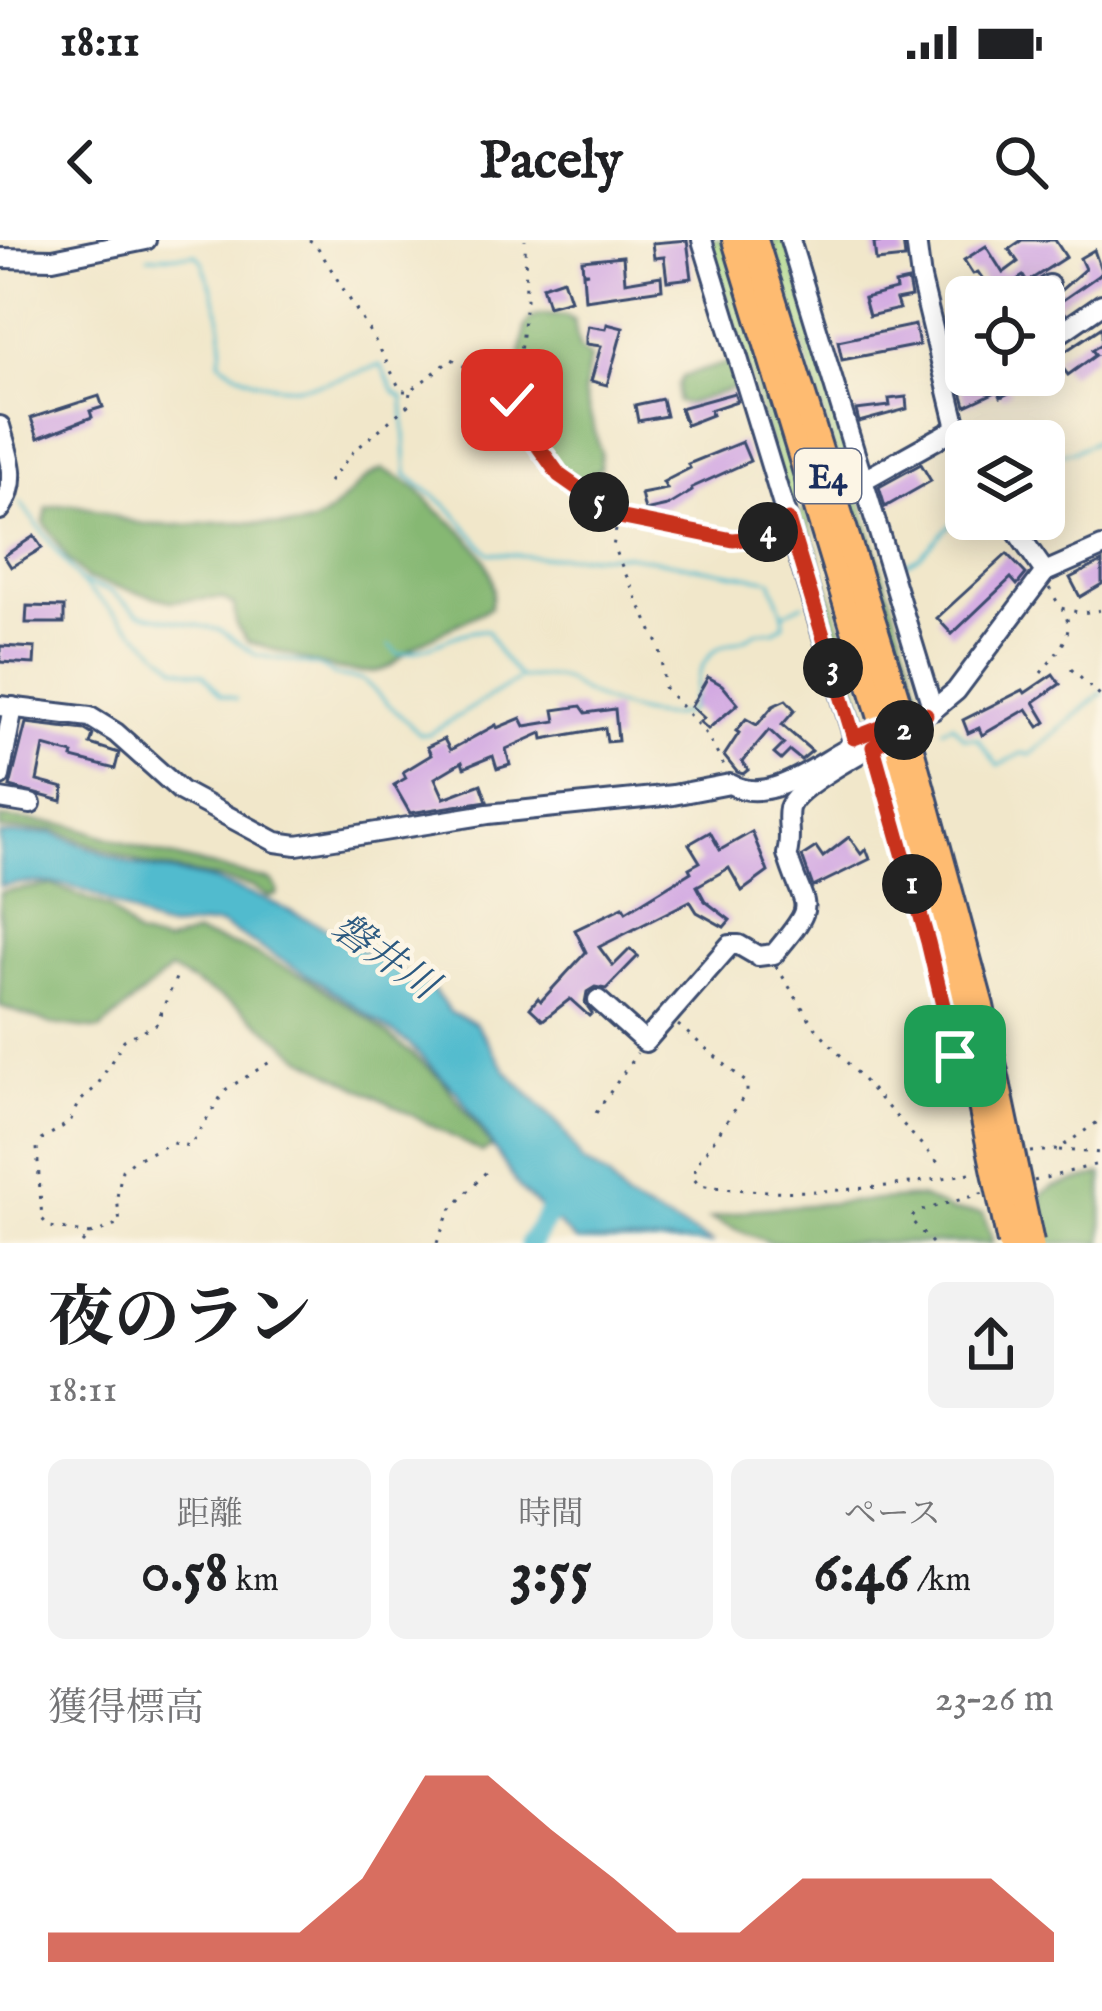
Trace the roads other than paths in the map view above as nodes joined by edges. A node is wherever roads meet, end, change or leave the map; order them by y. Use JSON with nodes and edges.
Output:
{"nodes":[{"id":1,"x":146,"y":240,"type":"edge"},
{"id":2,"x":702,"y":240,"type":"edge"},
{"id":3,"x":735,"y":240,"type":"edge"},
{"id":4,"x":755,"y":240,"type":"edge"},
{"id":5,"x":790,"y":240,"type":"edge"},
{"id":6,"x":916,"y":240,"type":"edge"},
{"id":7,"x":0,"y":258,"type":"edge"},
{"id":8,"x":1102,"y":304,"type":"edge"},
{"id":9,"x":1065,"y":330,"type":"edge"},
{"id":10,"x":945,"y":376,"type":"edge"},
{"id":11,"x":0,"y":426,"type":"edge"},
{"id":12,"x":945,"y":435,"type":"edge"},
{"id":13,"x":862,"y":481,"type":"junction"},
{"id":14,"x":0,"y":510,"type":"edge"},
{"id":15,"x":1022,"y":540,"type":"edge"},
{"id":16,"x":1102,"y":547,"type":"edge"},
{"id":17,"x":1044,"y":574,"type":"junction"},
{"id":18,"x":6,"y":706,"type":"edge"},
{"id":19,"x":912,"y":716,"type":"junction"},
{"id":20,"x":854,"y":738,"type":"junction"},
{"id":21,"x":0,"y":776,"type":"edge"},
{"id":22,"x":0,"y":799,"type":"edge"},
{"id":23,"x":32,"y":804,"type":"dead end"},
{"id":24,"x":598,"y":1000,"type":"dead end"},
{"id":25,"x":1010,"y":1243,"type":"edge"},
{"id":26,"x":1031,"y":1243,"type":"edge"}],
"edges":[{"from":1,"to":7,"type":"street"},
{"from":2,"to":20,"type":"street"},
{"from":3,"to":19,"type":"highway","number":"E4"},
{"from":4,"to":19,"type":"highway","number":"E4"},
{"from":5,"to":13,"type":"street"},
{"from":6,"to":10,"type":"street"},
{"from":8,"to":9,"type":"street"},
{"from":11,"to":14,"type":"street"},
{"from":12,"to":13,"type":"street"},
{"from":13,"to":19,"type":"street"},
{"from":15,"to":17,"type":"street"},
{"from":16,"to":17,"type":"street"},
{"from":17,"to":19,"type":"street"},
{"from":18,"to":20,"type":"street"},
{"from":18,"to":21,"type":"street"},
{"from":19,"to":20,"type":"street"},
{"from":19,"to":24,"type":"street"},
{"from":19,"to":25,"type":"highway","number":"E4","bridge":true},
{"from":19,"to":26,"type":"highway","number":"E4","bridge":true},
{"from":22,"to":23,"type":"street"}]}
